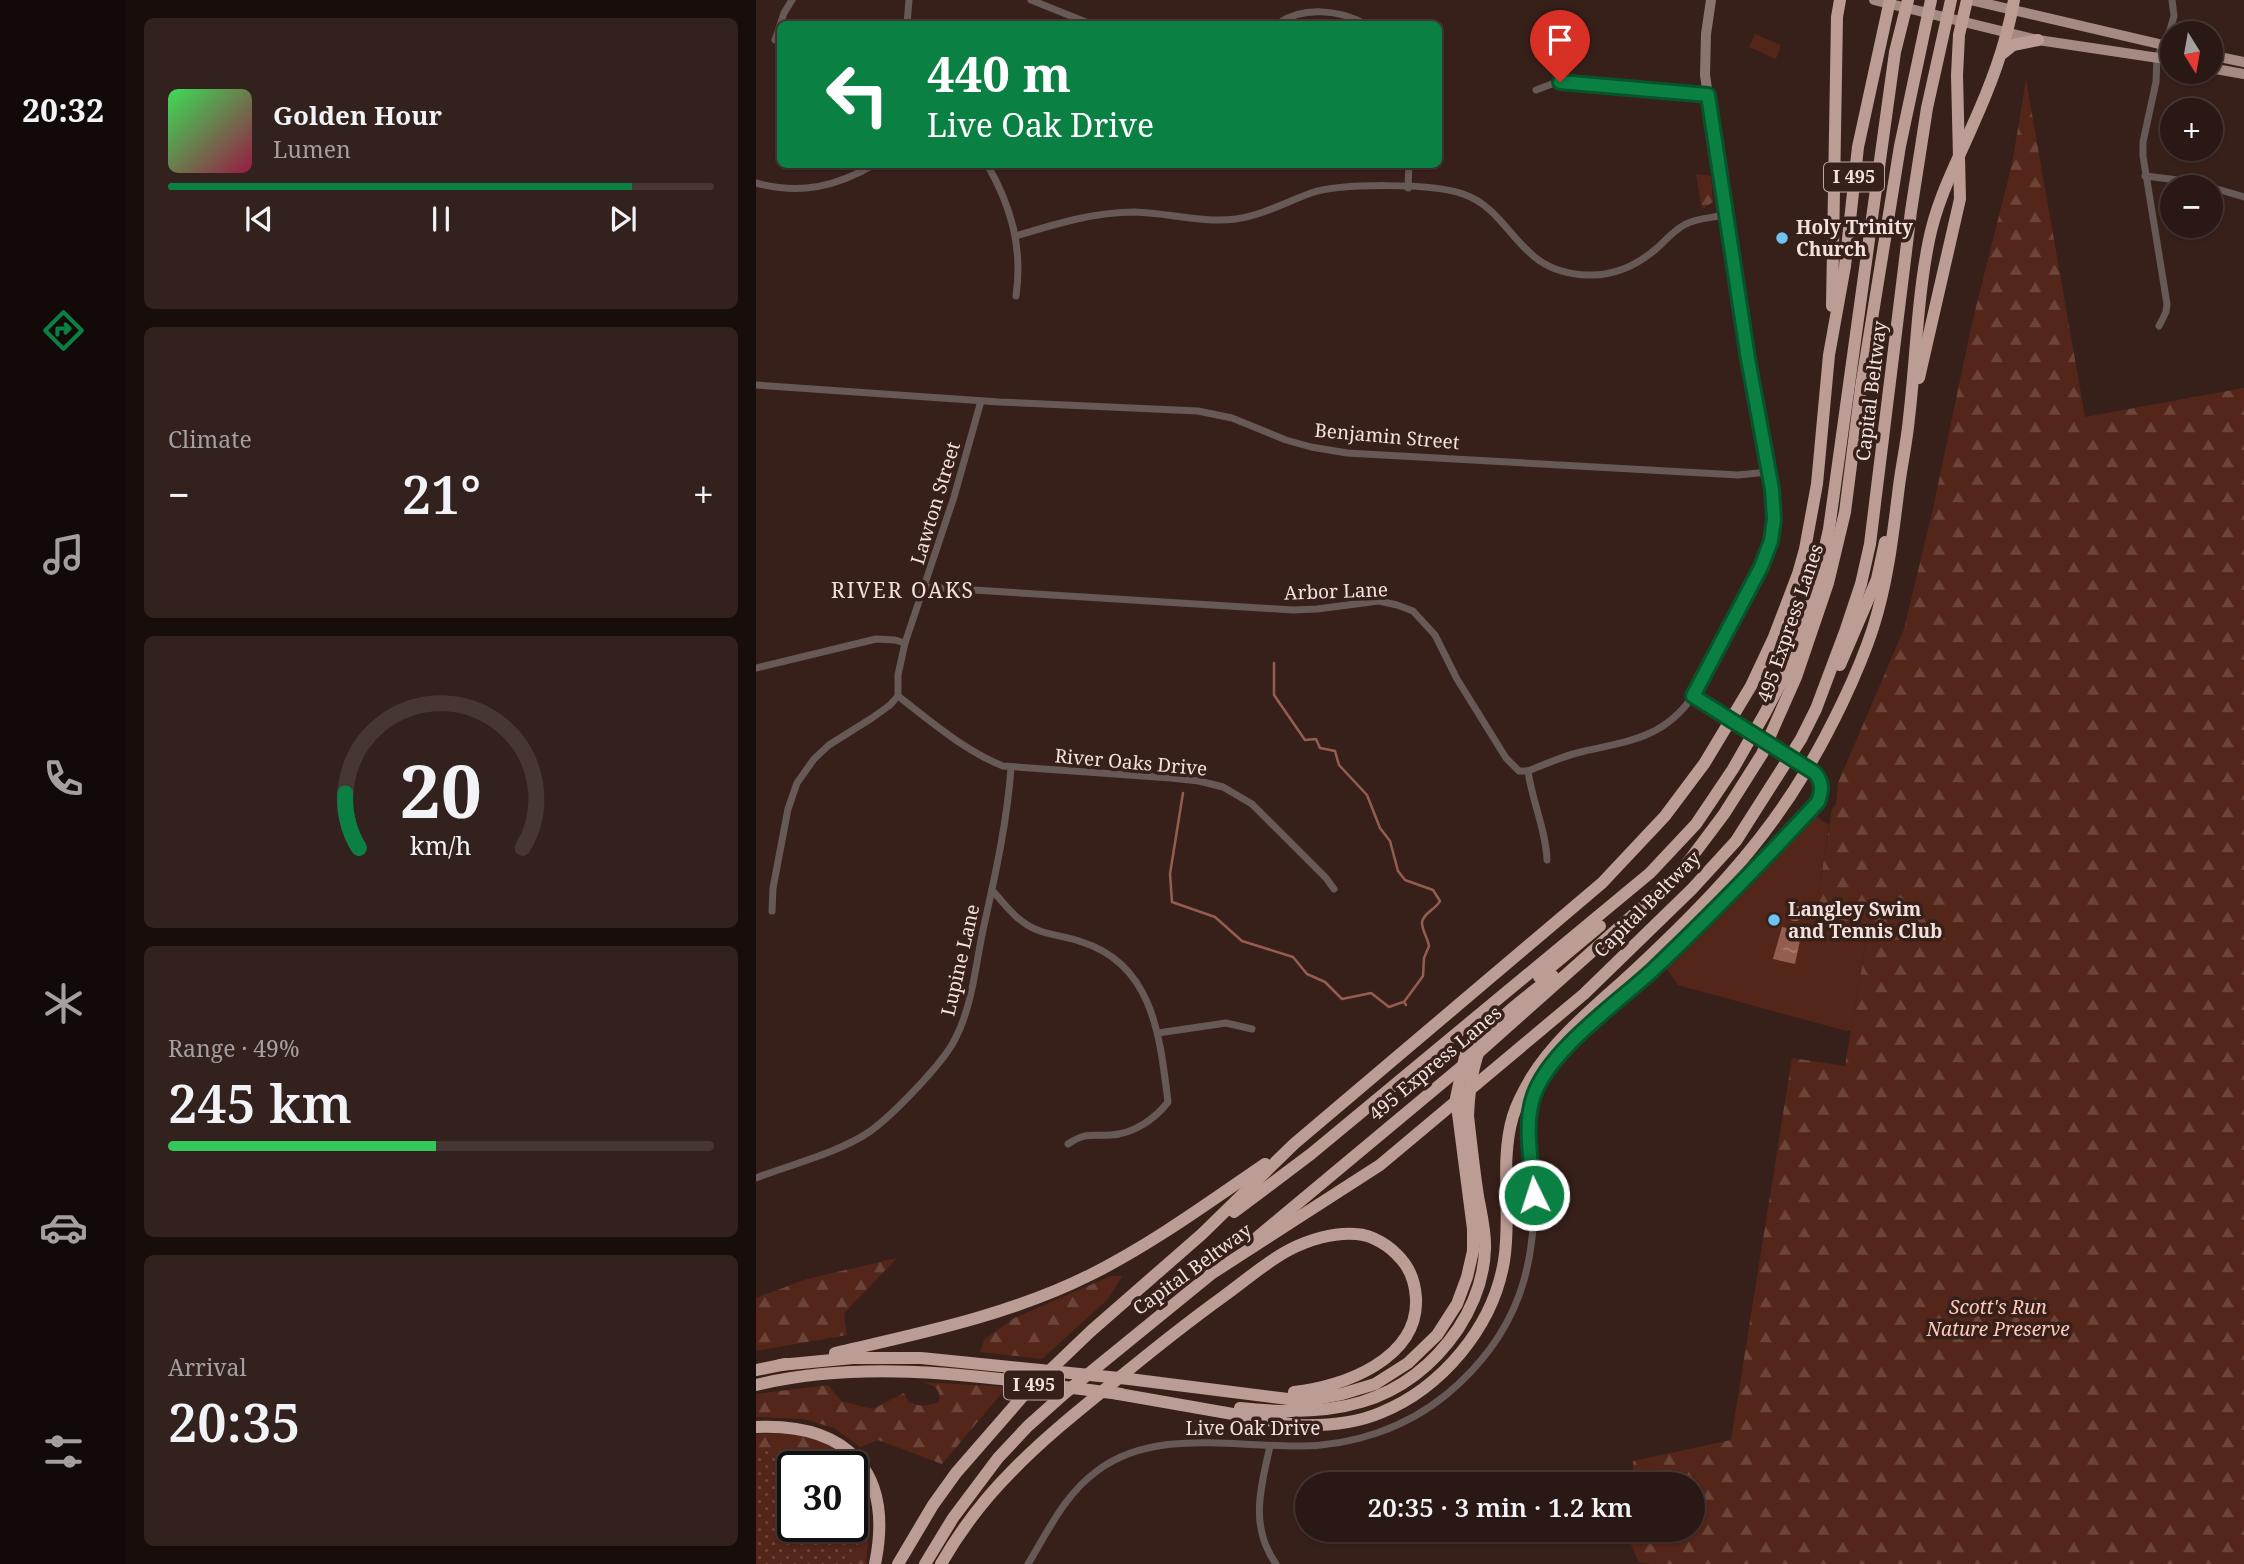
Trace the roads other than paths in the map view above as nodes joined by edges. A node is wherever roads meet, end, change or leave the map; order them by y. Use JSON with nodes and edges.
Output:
{"nodes":[{"id":1,"x":792,"y":0,"type":"edge"},
{"id":2,"x":909,"y":0,"type":"edge"},
{"id":3,"x":1031,"y":0,"type":"edge"},
{"id":4,"x":1712,"y":0,"type":"edge"},
{"id":5,"x":1831,"y":0,"type":"edge"},
{"id":6,"x":1839,"y":0,"type":"edge"},
{"id":7,"x":1874,"y":0,"type":"edge"},
{"id":8,"x":1890,"y":0,"type":"edge"},
{"id":9,"x":1908,"y":0,"type":"edge"},
{"id":10,"x":1931,"y":0,"type":"edge"},
{"id":11,"x":1951,"y":0,"type":"edge"},
{"id":12,"x":1968,"y":0,"type":"edge"},
{"id":13,"x":2172,"y":0,"type":"edge"},
{"id":14,"x":2013,"y":5,"type":"edge"},
{"id":15,"x":1837,"y":18,"type":"junction"},
{"id":16,"x":781,"y":21,"type":"edge"},
{"id":17,"x":907,"y":21,"type":"edge"},
{"id":18,"x":1084,"y":21,"type":"edge"},
{"id":19,"x":1283,"y":21,"type":"edge"},
{"id":20,"x":1358,"y":21,"type":"edge"},
{"id":21,"x":2173,"y":21,"type":"edge"},
{"id":22,"x":777,"y":34,"type":"edge"},
{"id":23,"x":2008,"y":34,"type":"junction"},
{"id":24,"x":775,"y":40,"type":"dead end"},
{"id":25,"x":2038,"y":40,"type":"junction"},
{"id":26,"x":2160,"y":44,"type":"edge"},
{"id":27,"x":2160,"y":54,"type":"edge"},
{"id":28,"x":2001,"y":57,"type":"junction"},
{"id":29,"x":2157,"y":57,"type":"junction"},
{"id":30,"x":2160,"y":58,"type":"edge"},
{"id":31,"x":2223,"y":58,"type":"edge"},
{"id":32,"x":2244,"y":62,"type":"edge"},
{"id":33,"x":2223,"y":70,"type":"edge"},
{"id":34,"x":2244,"y":74,"type":"edge"},
{"id":35,"x":1536,"y":90,"type":"dead end"},
{"id":36,"x":1708,"y":95,"type":"junction"},
{"id":37,"x":869,"y":168,"type":"edge"},
{"id":38,"x":989,"y":168,"type":"edge"},
{"id":39,"x":1409,"y":168,"type":"edge"},
{"id":40,"x":2146,"y":176,"type":"junction"},
{"id":41,"x":2160,"y":178,"type":"edge"},
{"id":42,"x":756,"y":183,"type":"edge"},
{"id":43,"x":1408,"y":188,"type":"junction"},
{"id":44,"x":2223,"y":191,"type":"edge"},
{"id":45,"x":2244,"y":197,"type":"edge"},
{"id":46,"x":1725,"y":215,"type":"junction"},
{"id":47,"x":1016,"y":236,"type":"junction"},
{"id":48,"x":1016,"y":296,"type":"dead end"},
{"id":49,"x":2160,"y":326,"type":"dead end"},
{"id":50,"x":1829,"y":355,"type":"junction"},
{"id":51,"x":756,"y":385,"type":"edge"},
{"id":52,"x":981,"y":401,"type":"junction"},
{"id":53,"x":1909,"y":419,"type":"junction"},
{"id":54,"x":1769,"y":471,"type":"junction"},
{"id":55,"x":1900,"y":482,"type":"junction"},
{"id":56,"x":925,"y":587,"type":"junction"},
{"id":57,"x":905,"y":643,"type":"junction"},
{"id":58,"x":756,"y":668,"type":"edge"},
{"id":59,"x":898,"y":696,"type":"junction"},
{"id":60,"x":1693,"y":696,"type":"junction"},
{"id":61,"x":1816,"y":709,"type":"junction"},
{"id":62,"x":1011,"y":768,"type":"junction"},
{"id":63,"x":1528,"y":771,"type":"junction"},
{"id":64,"x":1547,"y":860,"type":"dead end"},
{"id":65,"x":1650,"y":873,"type":"junction"},
{"id":66,"x":1679,"y":874,"type":"junction"},
{"id":67,"x":1334,"y":889,"type":"dead end"},
{"id":68,"x":992,"y":890,"type":"junction"},
{"id":69,"x":772,"y":911,"type":"dead end"},
{"id":70,"x":1252,"y":1029,"type":"dead end"},
{"id":71,"x":1158,"y":1033,"type":"junction"},
{"id":72,"x":1482,"y":1033,"type":"junction"},
{"id":73,"x":1478,"y":1053,"type":"junction"},
{"id":74,"x":1068,"y":1144,"type":"dead end"},
{"id":75,"x":1294,"y":1144,"type":"junction"},
{"id":76,"x":1470,"y":1176,"type":"junction"},
{"id":77,"x":756,"y":1178,"type":"edge"},
{"id":78,"x":1202,"y":1234,"type":"junction"},
{"id":79,"x":1211,"y":1274,"type":"junction"},
{"id":80,"x":780,"y":1365,"type":"junction"},
{"id":81,"x":756,"y":1370,"type":"edge"},
{"id":82,"x":1129,"y":1379,"type":"junction"},
{"id":83,"x":756,"y":1385,"type":"edge"},
{"id":84,"x":1113,"y":1393,"type":"junction"},
{"id":85,"x":756,"y":1427,"type":"edge"},
{"id":86,"x":1270,"y":1446,"type":"junction"},
{"id":87,"x":875,"y":1564,"type":"edge"},
{"id":88,"x":898,"y":1564,"type":"edge"},
{"id":89,"x":925,"y":1564,"type":"edge"},
{"id":90,"x":941,"y":1564,"type":"edge"},
{"id":91,"x":1028,"y":1564,"type":"edge"},
{"id":92,"x":1276,"y":1564,"type":"edge"}],
"edges":[{"from":1,"to":16,"type":"street"},
{"from":2,"to":17,"type":"street"},
{"from":3,"to":18,"type":"street"},
{"from":4,"to":36,"type":"street"},
{"from":5,"to":15,"type":"highway"},
{"from":6,"to":15,"type":"highway"},
{"from":7,"to":23,"type":"main road"},
{"from":8,"to":50,"type":"highway","name":"Capital Beltway","number":"I 495"},
{"from":9,"to":65,"type":"highway","name":"495 Express Lanes"},
{"from":10,"to":66,"type":"highway","name":"495 Express Lanes"},
{"from":11,"to":61,"type":"highway","name":"Capital Beltway","number":"I 495"},
{"from":12,"to":14,"type":"main road"},
{"from":12,"to":53,"type":"highway"},
{"from":13,"to":21,"type":"street"},
{"from":14,"to":23,"type":"highway"},
{"from":14,"to":26,"type":"main road"},
{"from":15,"to":50,"type":"highway"},
{"from":19,"to":20,"type":"street"},
{"from":22,"to":24,"type":"street"},
{"from":23,"to":25,"type":"main road"},
{"from":23,"to":28,"type":"highway"},
{"from":25,"to":28,"type":"highway"},
{"from":25,"to":29,"type":"main road"},
{"from":27,"to":29,"type":"street"},
{"from":28,"to":53,"type":"highway"},
{"from":29,"to":30,"type":"main road"},
{"from":29,"to":40,"type":"street"},
{"from":31,"to":32,"type":"main road"},
{"from":33,"to":34,"type":"main road"},
{"from":35,"to":36,"type":"street"},
{"from":36,"to":46,"type":"street"},
{"from":37,"to":42,"type":"street"},
{"from":38,"to":47,"type":"street"},
{"from":39,"to":43,"type":"street"},
{"from":40,"to":41,"type":"street"},
{"from":40,"to":49,"type":"street"},
{"from":43,"to":46,"type":"street"},
{"from":43,"to":47,"type":"street"},
{"from":44,"to":45,"type":"street"},
{"from":46,"to":54,"type":"street"},
{"from":47,"to":48,"type":"street"},
{"from":50,"to":75,"type":"highway","name":"Capital Beltway","number":"I 495"},
{"from":51,"to":52,"type":"street","name":"Benjamin Street"},
{"from":52,"to":54,"type":"street","name":"Benjamin Street"},
{"from":52,"to":56,"type":"street","name":"Lawton Street"},
{"from":53,"to":55,"type":"highway"},
{"from":54,"to":60,"type":"street"},
{"from":55,"to":61,"type":"highway"},
{"from":55,"to":84,"type":"highway"},
{"from":56,"to":57,"type":"street","name":"Lawton Street"},
{"from":56,"to":63,"type":"street","name":"Arbor Lane"},
{"from":57,"to":58,"type":"street"},
{"from":57,"to":59,"type":"street","name":"Lawton Street"},
{"from":59,"to":62,"type":"street"},
{"from":59,"to":69,"type":"street"},
{"from":60,"to":63,"type":"street"},
{"from":60,"to":86,"type":"street","name":"Live Oak Drive"},
{"from":61,"to":79,"type":"highway","name":"Capital Beltway","number":"I 495"},
{"from":62,"to":67,"type":"street","name":"River Oaks Drive"},
{"from":62,"to":68,"type":"street"},
{"from":63,"to":64,"type":"street"},
{"from":65,"to":72,"type":"highway"},
{"from":65,"to":78,"type":"highway","name":"495 Express Lanes"},
{"from":66,"to":72,"type":"highway"},
{"from":66,"to":73,"type":"highway","name":"495 Express Lanes"},
{"from":68,"to":71,"type":"street"},
{"from":68,"to":77,"type":"street","name":"Lupine Lane"},
{"from":70,"to":71,"type":"street"},
{"from":71,"to":74,"type":"street"},
{"from":72,"to":73,"type":"highway"},
{"from":72,"to":76,"type":"highway"},
{"from":73,"to":76,"type":"highway"},
{"from":73,"to":79,"type":"highway","name":"495 Express Lanes"},
{"from":75,"to":78,"type":"highway","name":"Capital Beltway","number":"I 495"},
{"from":75,"to":80,"type":"highway"},
{"from":76,"to":82,"type":"highway"},
{"from":76,"to":84,"type":"highway"},
{"from":78,"to":88,"type":"highway","name":"Capital Beltway","number":"I 495"},
{"from":79,"to":89,"type":"highway","name":"Capital Beltway","number":"I 495"},
{"from":80,"to":81,"type":"highway"},
{"from":80,"to":82,"type":"highway"},
{"from":82,"to":90,"type":"highway"},
{"from":83,"to":84,"type":"highway"},
{"from":85,"to":87,"type":"highway"},
{"from":86,"to":91,"type":"street","name":"Live Oak Drive"},
{"from":86,"to":92,"type":"street"}]}
